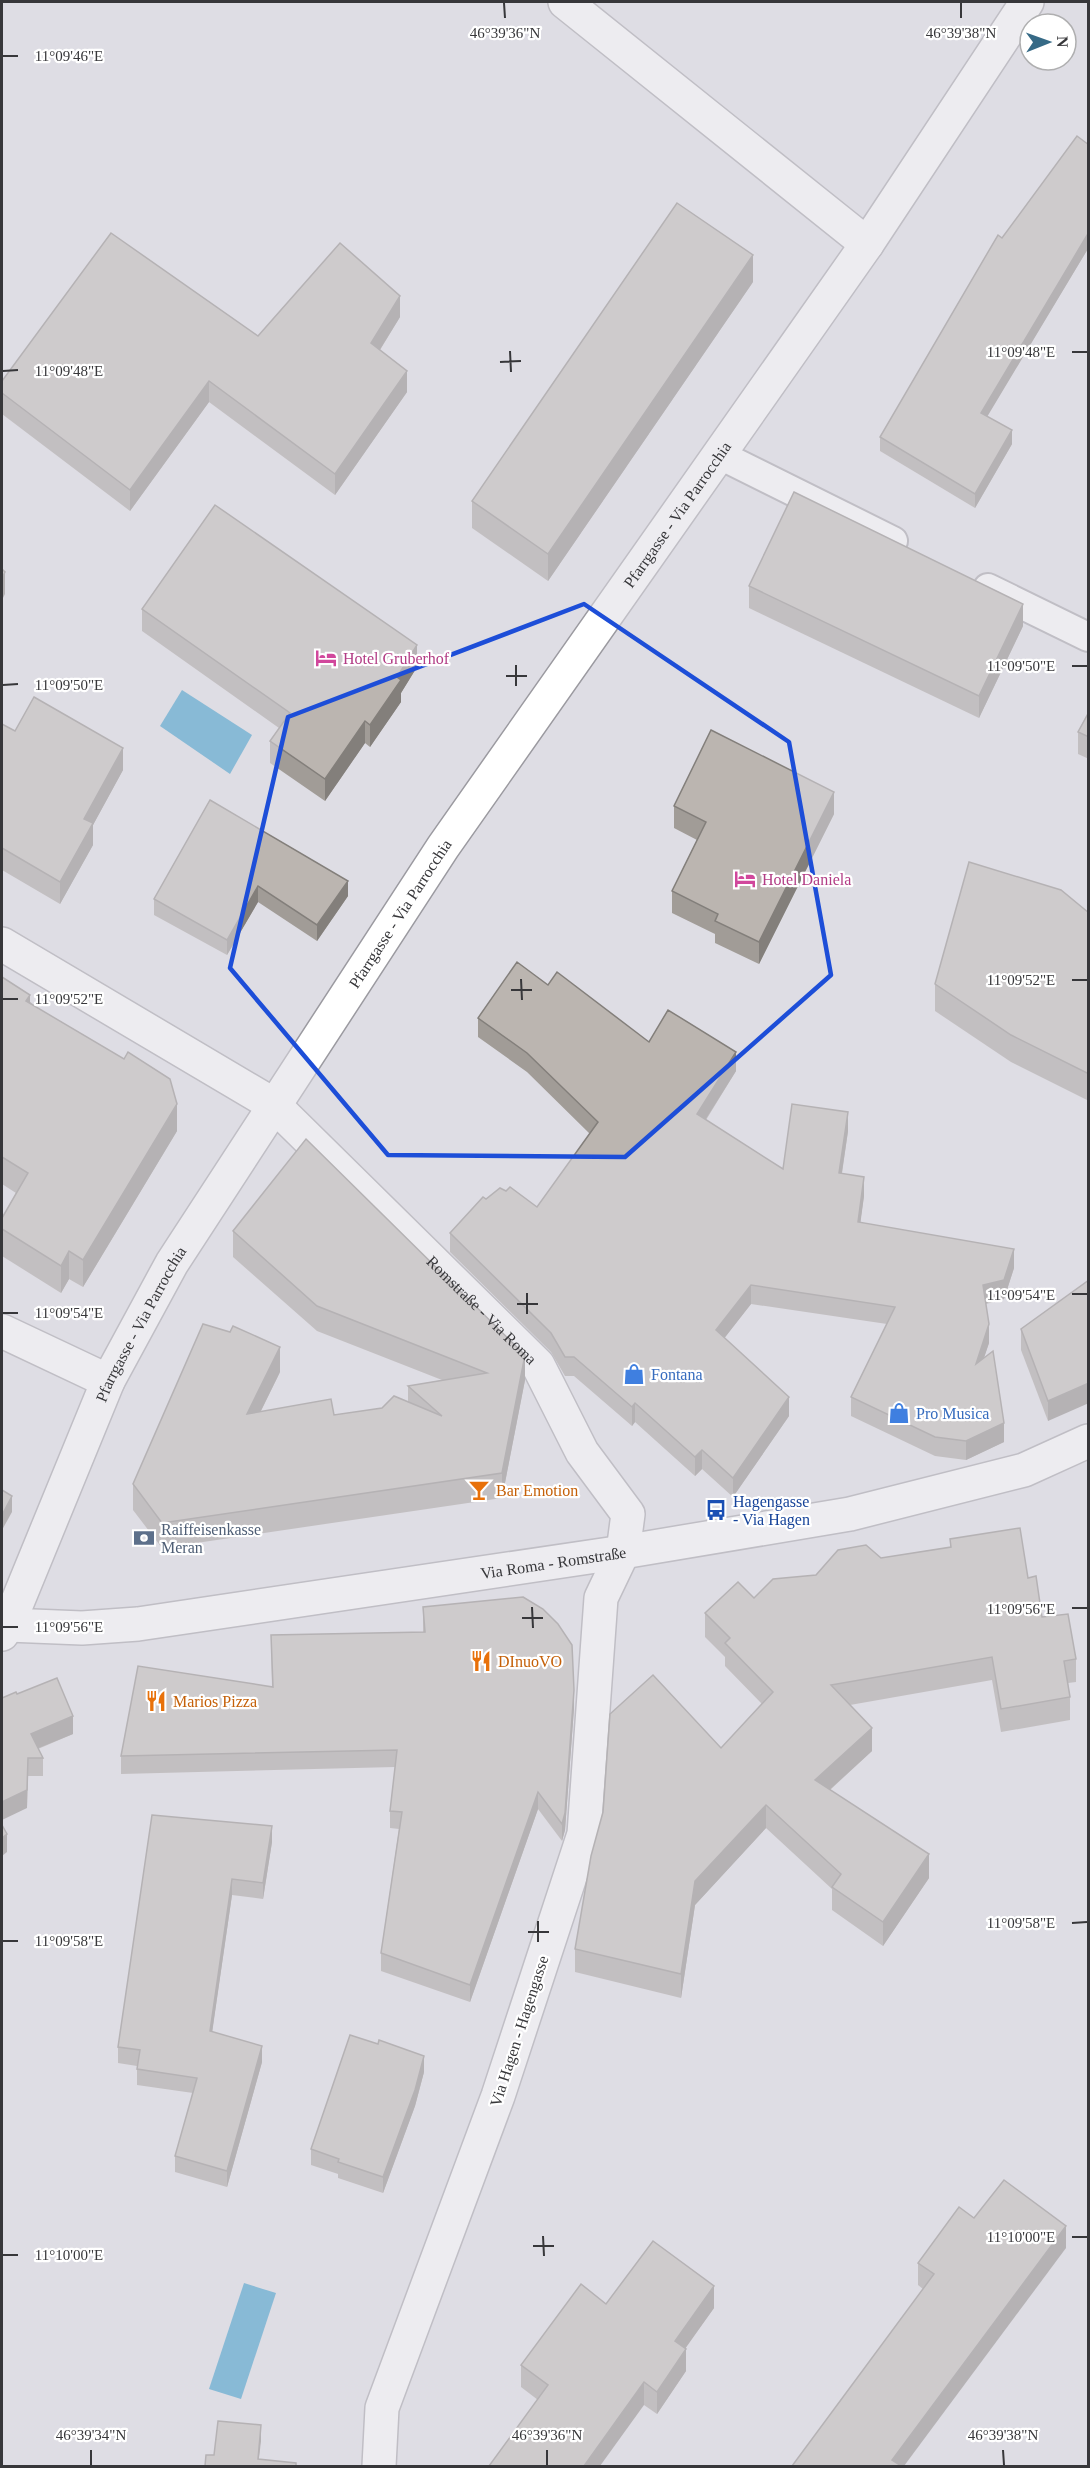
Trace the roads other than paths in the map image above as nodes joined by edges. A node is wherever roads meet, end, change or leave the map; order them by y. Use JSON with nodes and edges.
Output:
{"nodes":[{"id":1,"x":565,"y":2,"type":"edge"},
{"id":2,"x":1027,"y":2,"type":"edge"},
{"id":3,"x":867,"y":244,"type":"junction"},
{"id":4,"x":720,"y":455,"type":"junction"},
{"id":5,"x":919,"y":554,"type":"edge"},
{"id":6,"x":961,"y":574,"type":"edge"},
{"id":7,"x":1089,"y":637,"type":"edge"},
{"id":8,"x":2,"y":944,"type":"edge"},
{"id":9,"x":274,"y":1105,"type":"junction"},
{"id":10,"x":2,"y":1331,"type":"edge"},
{"id":11,"x":108,"y":1381,"type":"junction"},
{"id":12,"x":1089,"y":1441,"type":"edge"},
{"id":13,"x":623,"y":1552,"type":"junction"},
{"id":14,"x":5,"y":1629,"type":"edge"},
{"id":15,"x":379,"y":2466,"type":"edge"}],
"edges":[{"from":1,"to":3,"type":"street"},
{"from":2,"to":3,"type":"street","name":"Pfarrgasse - Via Parrocchia"},
{"from":3,"to":4,"type":"street","name":"Pfarrgasse - Via Parrocchia"},
{"from":4,"to":5,"type":"lane"},
{"from":4,"to":9,"type":"street","name":"Pfarrgasse - Via Parrocchia"},
{"from":6,"to":7,"type":"lane"},
{"from":8,"to":9,"type":"street","name":"Romstraße - Via Roma"},
{"from":9,"to":11,"type":"street","name":"Pfarrgasse - Via Parrocchia"},
{"from":9,"to":13,"type":"street","name":"Romstraße - Via Roma"},
{"from":10,"to":11,"type":"street"},
{"from":11,"to":14,"type":"street","name":"Pfarrgasse - Via Parrocchia"},
{"from":12,"to":13,"type":"street","name":"Via Roma - Romstraße"},
{"from":13,"to":14,"type":"street","name":"Via Roma - Romstraße"},
{"from":13,"to":15,"type":"street","name":"Via Hagen - Hagengasse"}]}
